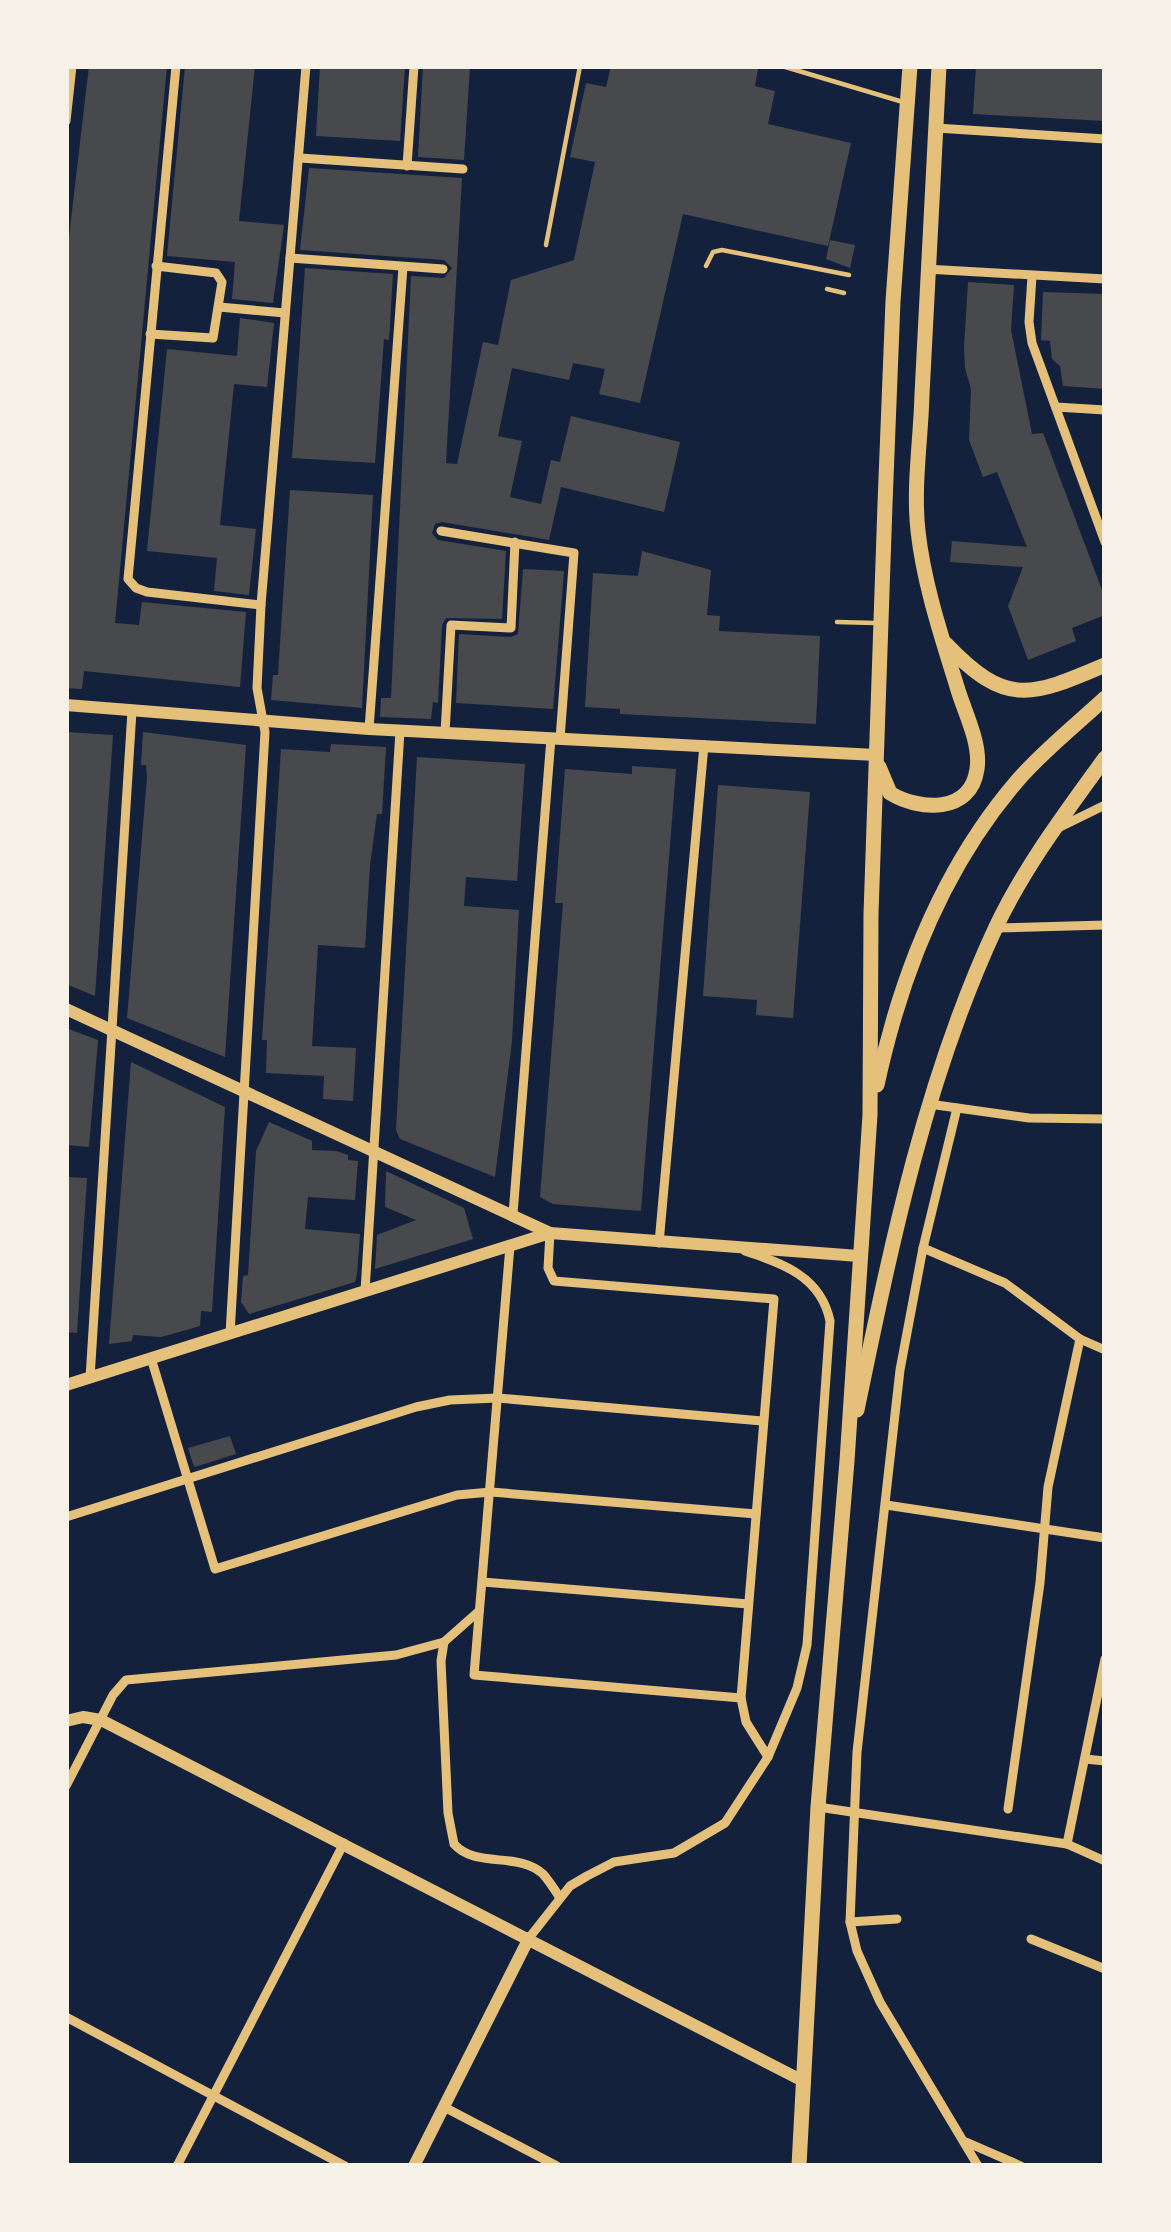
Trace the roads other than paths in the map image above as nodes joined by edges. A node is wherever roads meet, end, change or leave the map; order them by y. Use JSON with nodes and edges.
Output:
{"nodes":[{"id":1,"x":72,"y":66,"type":"edge"},
{"id":2,"x":176,"y":66,"type":"edge"},
{"id":3,"x":306,"y":66,"type":"edge"},
{"id":4,"x":414,"y":66,"type":"edge"},
{"id":5,"x":580,"y":66,"type":"edge"},
{"id":6,"x":782,"y":66,"type":"edge"},
{"id":7,"x":910,"y":66,"type":"edge"},
{"id":8,"x":939,"y":66,"type":"edge"},
{"id":9,"x":908,"y":103,"type":"junction"},
{"id":10,"x":66,"y":121,"type":"edge"},
{"id":11,"x":936,"y":128,"type":"junction"},
{"id":12,"x":1105,"y":139,"type":"edge"},
{"id":13,"x":300,"y":158,"type":"junction"},
{"id":14,"x":407,"y":166,"type":"junction"},
{"id":15,"x":463,"y":169,"type":"dead end"},
{"id":16,"x":546,"y":245,"type":"dead end"},
{"id":17,"x":290,"y":258,"type":"junction"},
{"id":18,"x":156,"y":266,"type":"junction"},
{"id":19,"x":706,"y":266,"type":"dead end"},
{"id":20,"x":403,"y":267,"type":"junction"},
{"id":21,"x":443,"y":269,"type":"dead end"},
{"id":22,"x":926,"y":269,"type":"junction"},
{"id":23,"x":849,"y":275,"type":"dead end"},
{"id":24,"x":1032,"y":276,"type":"junction"},
{"id":25,"x":1105,"y":279,"type":"edge"},
{"id":26,"x":827,"y":290,"type":"dead end"},
{"id":27,"x":844,"y":293,"type":"dead end"},
{"id":28,"x":219,"y":307,"type":"junction"},
{"id":29,"x":284,"y":313,"type":"junction"},
{"id":30,"x":150,"y":334,"type":"junction"},
{"id":31,"x":1056,"y":407,"type":"junction"},
{"id":32,"x":1105,"y":410,"type":"edge"},
{"id":33,"x":1099,"y":508,"type":"edge"},
{"id":34,"x":442,"y":531,"type":"dead end"},
{"id":35,"x":514,"y":542,"type":"junction"},
{"id":36,"x":1105,"y":542,"type":"edge"},
{"id":37,"x":261,"y":605,"type":"junction"},
{"id":38,"x":838,"y":622,"type":"dead end"},
{"id":39,"x":881,"y":623,"type":"junction"},
{"id":40,"x":944,"y":642,"type":"junction"},
{"id":41,"x":1105,"y":665,"type":"edge"},
{"id":42,"x":1105,"y":698,"type":"edge"},
{"id":43,"x":66,"y":705,"type":"edge"},
{"id":44,"x":132,"y":711,"type":"junction"},
{"id":45,"x":262,"y":722,"type":"junction"},
{"id":46,"x":369,"y":729,"type":"junction"},
{"id":47,"x":400,"y":730,"type":"junction"},
{"id":48,"x":445,"y":733,"type":"junction"},
{"id":49,"x":556,"y":739,"type":"junction"},
{"id":50,"x":704,"y":745,"type":"junction"},
{"id":51,"x":876,"y":755,"type":"junction"},
{"id":52,"x":1105,"y":758,"type":"edge"},
{"id":53,"x":1105,"y":805,"type":"edge"},
{"id":54,"x":1052,"y":831,"type":"junction"},
{"id":55,"x":1105,"y":925,"type":"edge"},
{"id":56,"x":996,"y":928,"type":"junction"},
{"id":57,"x":66,"y":1009,"type":"edge"},
{"id":58,"x":112,"y":1030,"type":"junction"},
{"id":59,"x":244,"y":1090,"type":"junction"},
{"id":60,"x":928,"y":1104,"type":"junction"},
{"id":61,"x":957,"y":1108,"type":"junction"},
{"id":62,"x":870,"y":1115,"type":"junction"},
{"id":63,"x":1105,"y":1120,"type":"edge"},
{"id":64,"x":373,"y":1150,"type":"junction"},
{"id":65,"x":513,"y":1214,"type":"junction"},
{"id":66,"x":550,"y":1233,"type":"junction"},
{"id":67,"x":659,"y":1243,"type":"junction"},
{"id":68,"x":510,"y":1246,"type":"junction"},
{"id":69,"x":923,"y":1248,"type":"junction"},
{"id":70,"x":740,"y":1249,"type":"junction"},
{"id":71,"x":859,"y":1256,"type":"junction"},
{"id":72,"x":365,"y":1291,"type":"junction"},
{"id":73,"x":230,"y":1334,"type":"junction"},
{"id":74,"x":1080,"y":1340,"type":"junction"},
{"id":75,"x":1105,"y":1350,"type":"edge"},
{"id":76,"x":152,"y":1358,"type":"junction"},
{"id":77,"x":90,"y":1378,"type":"junction"},
{"id":78,"x":66,"y":1385,"type":"edge"},
{"id":79,"x":498,"y":1398,"type":"junction"},
{"id":80,"x":762,"y":1421,"type":"junction"},
{"id":81,"x":847,"y":1461,"type":"junction"},
{"id":82,"x":189,"y":1479,"type":"junction"},
{"id":83,"x":491,"y":1492,"type":"junction"},
{"id":84,"x":886,"y":1505,"type":"junction"},
{"id":85,"x":756,"y":1514,"type":"junction"},
{"id":86,"x":66,"y":1517,"type":"edge"},
{"id":87,"x":1043,"y":1528,"type":"junction"},
{"id":88,"x":1105,"y":1538,"type":"edge"},
{"id":89,"x":483,"y":1582,"type":"junction"},
{"id":90,"x":748,"y":1604,"type":"junction"},
{"id":91,"x":479,"y":1611,"type":"junction"},
{"id":92,"x":444,"y":1642,"type":"junction"},
{"id":93,"x":1105,"y":1659,"type":"edge"},
{"id":94,"x":742,"y":1698,"type":"junction"},
{"id":95,"x":66,"y":1720,"type":"edge"},
{"id":96,"x":100,"y":1720,"type":"junction"},
{"id":97,"x":768,"y":1757,"type":"junction"},
{"id":98,"x":1084,"y":1759,"type":"junction"},
{"id":99,"x":1105,"y":1761,"type":"edge"},
{"id":100,"x":66,"y":1786,"type":"edge"},
{"id":101,"x":818,"y":1807,"type":"junction"},
{"id":102,"x":1008,"y":1809,"type":"dead end"},
{"id":103,"x":853,"y":1810,"type":"junction"},
{"id":104,"x":1068,"y":1839,"type":"junction"},
{"id":105,"x":344,"y":1843,"type":"junction"},
{"id":106,"x":1105,"y":1861,"type":"edge"},
{"id":107,"x":560,"y":1898,"type":"junction"},
{"id":108,"x":897,"y":1919,"type":"dead end"},
{"id":109,"x":850,"y":1922,"type":"junction"},
{"id":110,"x":529,"y":1938,"type":"junction"},
{"id":111,"x":1030,"y":1939,"type":"dead end"},
{"id":112,"x":1105,"y":1969,"type":"edge"},
{"id":113,"x":66,"y":2017,"type":"edge"},
{"id":114,"x":805,"y":2082,"type":"junction"},
{"id":115,"x":213,"y":2096,"type":"junction"},
{"id":116,"x":444,"y":2107,"type":"junction"},
{"id":117,"x":964,"y":2141,"type":"junction"},
{"id":118,"x":177,"y":2166,"type":"edge"},
{"id":119,"x":345,"y":2166,"type":"edge"},
{"id":120,"x":414,"y":2166,"type":"edge"},
{"id":121,"x":557,"y":2166,"type":"edge"},
{"id":122,"x":799,"y":2166,"type":"edge"},
{"id":123,"x":978,"y":2166,"type":"edge"},
{"id":124,"x":1021,"y":2166,"type":"edge"}],
"edges":[{"from":1,"to":10,"type":"street"},
{"from":2,"to":18,"type":"street"},
{"from":3,"to":13,"type":"street"},
{"from":4,"to":14,"type":"street"},
{"from":5,"to":16,"type":"lane"},
{"from":6,"to":9,"type":"lane"},
{"from":7,"to":9,"type":"main road"},
{"from":8,"to":11,"type":"main road"},
{"from":9,"to":39,"type":"main road"},
{"from":11,"to":12,"type":"street"},
{"from":11,"to":22,"type":"main road"},
{"from":13,"to":14,"type":"street"},
{"from":13,"to":17,"type":"street"},
{"from":14,"to":15,"type":"street"},
{"from":17,"to":20,"type":"street"},
{"from":17,"to":29,"type":"street"},
{"from":18,"to":28,"type":"street"},
{"from":18,"to":30,"type":"street"},
{"from":19,"to":23,"type":"lane"},
{"from":20,"to":21,"type":"street"},
{"from":20,"to":46,"type":"street"},
{"from":22,"to":24,"type":"street"},
{"from":22,"to":40,"type":"main road"},
{"from":24,"to":25,"type":"street"},
{"from":24,"to":31,"type":"street"},
{"from":26,"to":27,"type":"lane"},
{"from":28,"to":29,"type":"street"},
{"from":28,"to":30,"type":"street"},
{"from":29,"to":37,"type":"street"},
{"from":30,"to":37,"type":"street"},
{"from":31,"to":32,"type":"street"},
{"from":31,"to":33,"type":"street"},
{"from":33,"to":36,"type":"street"},
{"from":34,"to":35,"type":"street"},
{"from":35,"to":48,"type":"street"},
{"from":35,"to":49,"type":"street"},
{"from":37,"to":45,"type":"street"},
{"from":38,"to":39,"type":"lane"},
{"from":39,"to":51,"type":"main road"},
{"from":40,"to":41,"type":"main road"},
{"from":40,"to":51,"type":"main road"},
{"from":42,"to":62,"type":"main road"},
{"from":43,"to":44,"type":"street"},
{"from":44,"to":45,"type":"street"},
{"from":44,"to":58,"type":"street"},
{"from":45,"to":46,"type":"street"},
{"from":45,"to":59,"type":"street"},
{"from":46,"to":47,"type":"street"},
{"from":47,"to":48,"type":"street"},
{"from":47,"to":64,"type":"street"},
{"from":48,"to":49,"type":"street"},
{"from":49,"to":50,"type":"street"},
{"from":49,"to":65,"type":"street"},
{"from":50,"to":51,"type":"street"},
{"from":50,"to":67,"type":"street"},
{"from":51,"to":62,"type":"main road"},
{"from":52,"to":54,"type":"main road"},
{"from":53,"to":54,"type":"street"},
{"from":54,"to":56,"type":"main road"},
{"from":55,"to":56,"type":"street"},
{"from":56,"to":60,"type":"main road"},
{"from":57,"to":58,"type":"street"},
{"from":58,"to":59,"type":"street"},
{"from":58,"to":77,"type":"street"},
{"from":59,"to":64,"type":"street"},
{"from":59,"to":73,"type":"street"},
{"from":60,"to":61,"type":"street"},
{"from":60,"to":81,"type":"main road"},
{"from":61,"to":63,"type":"street"},
{"from":61,"to":69,"type":"street"},
{"from":62,"to":71,"type":"main road"},
{"from":64,"to":65,"type":"street"},
{"from":64,"to":72,"type":"street"},
{"from":65,"to":66,"type":"street"},
{"from":66,"to":67,"type":"street"},
{"from":66,"to":68,"type":"street"},
{"from":66,"to":80,"type":"street"},
{"from":67,"to":70,"type":"street"},
{"from":68,"to":72,"type":"street"},
{"from":68,"to":79,"type":"street"},
{"from":69,"to":74,"type":"street"},
{"from":69,"to":84,"type":"street"},
{"from":70,"to":71,"type":"street"},
{"from":70,"to":97,"type":"street"},
{"from":71,"to":81,"type":"main road"},
{"from":72,"to":73,"type":"street"},
{"from":73,"to":76,"type":"street"},
{"from":74,"to":75,"type":"street"},
{"from":74,"to":87,"type":"street"},
{"from":76,"to":77,"type":"street"},
{"from":76,"to":82,"type":"street"},
{"from":77,"to":78,"type":"street"},
{"from":79,"to":80,"type":"street"},
{"from":79,"to":82,"type":"street"},
{"from":79,"to":83,"type":"street"},
{"from":80,"to":85,"type":"street"},
{"from":81,"to":101,"type":"main road"},
{"from":82,"to":83,"type":"street"},
{"from":82,"to":86,"type":"street"},
{"from":83,"to":85,"type":"street"},
{"from":83,"to":89,"type":"street"},
{"from":84,"to":87,"type":"street"},
{"from":84,"to":103,"type":"street"},
{"from":85,"to":90,"type":"street"},
{"from":87,"to":88,"type":"street"},
{"from":87,"to":102,"type":"street"},
{"from":89,"to":90,"type":"street"},
{"from":89,"to":91,"type":"street"},
{"from":90,"to":94,"type":"street"},
{"from":91,"to":92,"type":"street"},
{"from":91,"to":94,"type":"street"},
{"from":92,"to":96,"type":"street"},
{"from":92,"to":107,"type":"street"},
{"from":93,"to":98,"type":"street"},
{"from":94,"to":97,"type":"street"},
{"from":95,"to":96,"type":"street"},
{"from":96,"to":100,"type":"street"},
{"from":96,"to":105,"type":"street"},
{"from":97,"to":107,"type":"street"},
{"from":98,"to":99,"type":"street"},
{"from":98,"to":104,"type":"street"},
{"from":101,"to":103,"type":"street"},
{"from":101,"to":114,"type":"main road"},
{"from":103,"to":104,"type":"street"},
{"from":103,"to":109,"type":"street"},
{"from":104,"to":106,"type":"street"},
{"from":105,"to":110,"type":"street"},
{"from":105,"to":115,"type":"street"},
{"from":107,"to":110,"type":"street"},
{"from":108,"to":109,"type":"street"},
{"from":109,"to":117,"type":"street"},
{"from":110,"to":114,"type":"street"},
{"from":110,"to":116,"type":"street"},
{"from":111,"to":112,"type":"street"},
{"from":113,"to":115,"type":"street"},
{"from":114,"to":122,"type":"main road"},
{"from":115,"to":118,"type":"street"},
{"from":115,"to":119,"type":"street"},
{"from":116,"to":120,"type":"street"},
{"from":116,"to":121,"type":"street"},
{"from":117,"to":123,"type":"street"},
{"from":117,"to":124,"type":"street"}]}
